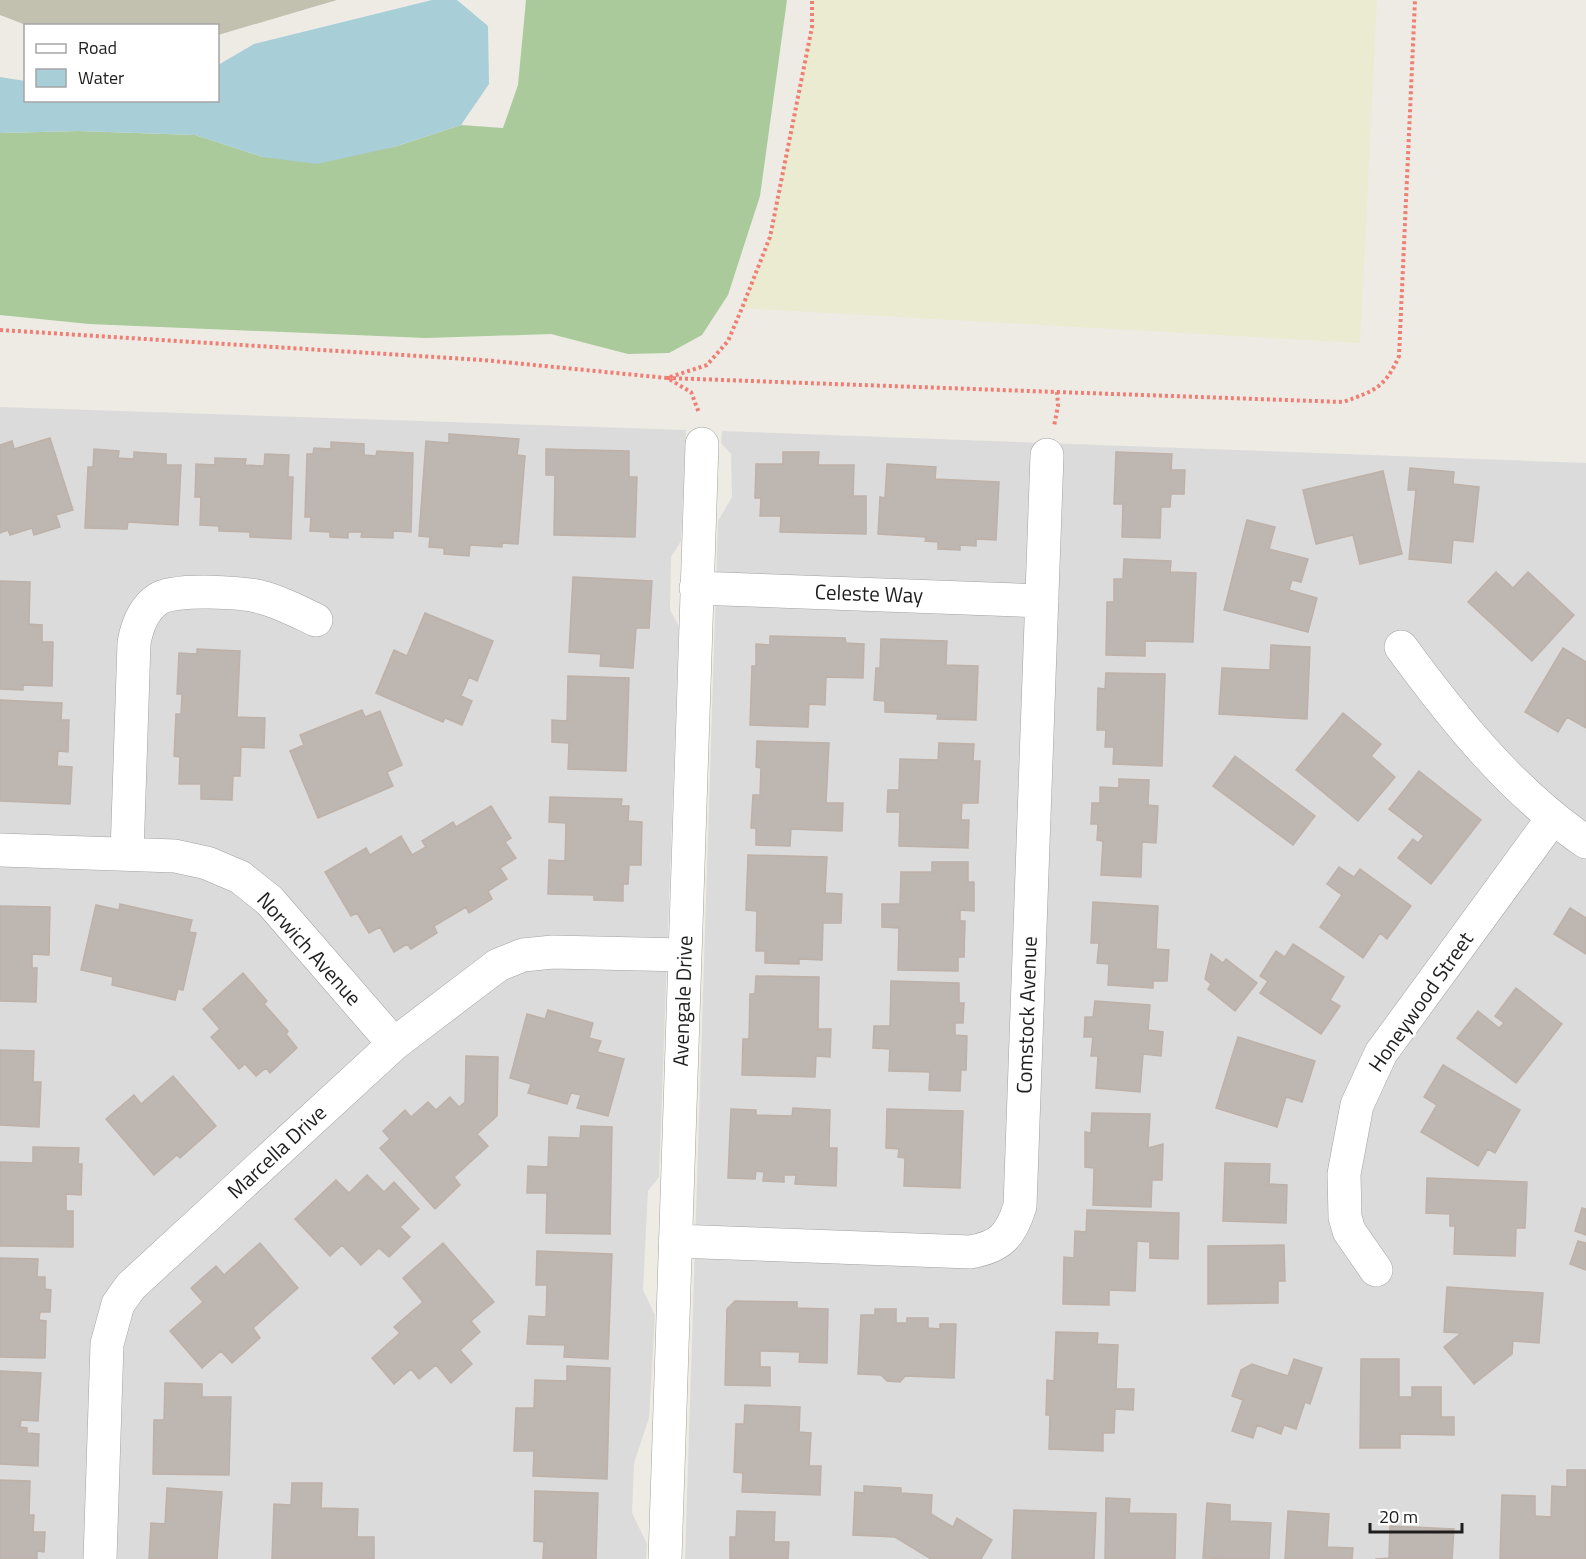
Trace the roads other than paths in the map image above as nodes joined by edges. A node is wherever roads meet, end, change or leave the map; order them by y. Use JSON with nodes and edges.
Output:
{"nodes":[{"id":1,"x":702,"y":444,"type":"road end"},
{"id":2,"x":1047,"y":455,"type":"road end"},
{"id":3,"x":696,"y":588,"type":"junction"},
{"id":4,"x":1042,"y":601,"type":"junction"},
{"id":5,"x":316,"y":620,"type":"dead end"},
{"id":6,"x":1401,"y":647,"type":"dead end"},
{"id":7,"x":1552,"y":819,"type":"junction"},
{"id":8,"x":1586,"y":842,"type":"edge"},
{"id":9,"x":0,"y":850,"type":"edge"},
{"id":10,"x":127,"y":855,"type":"junction"},
{"id":11,"x":684,"y":955,"type":"junction"},
{"id":12,"x":394,"y":1044,"type":"junction"},
{"id":13,"x":675,"y":1240,"type":"junction"},
{"id":14,"x":1376,"y":1270,"type":"dead end"},
{"id":15,"x":100,"y":1559,"type":"edge"},
{"id":16,"x":665,"y":1559,"type":"edge"}],
"edges":[{"from":1,"to":3,"type":"street","name":"Avengale Drive"},
{"from":2,"to":4,"type":"street","name":"Comstock Avenue"},
{"from":3,"to":4,"type":"street","name":"Celeste Way"},
{"from":3,"to":11,"type":"street","name":"Avengale Drive"},
{"from":4,"to":13,"type":"street","name":"Comstock Avenue"},
{"from":5,"to":10,"type":"street"},
{"from":6,"to":7,"type":"street"},
{"from":7,"to":8,"type":"street"},
{"from":7,"to":14,"type":"street","name":"Honeywood Street"},
{"from":9,"to":10,"type":"street","name":"Norwich Avenue"},
{"from":10,"to":12,"type":"street","name":"Norwich Avenue"},
{"from":11,"to":12,"type":"street","name":"Marcella Drive"},
{"from":11,"to":13,"type":"street","name":"Avengale Drive"},
{"from":12,"to":15,"type":"street","name":"Marcella Drive"},
{"from":13,"to":16,"type":"street","name":"Avengale Drive"}]}
